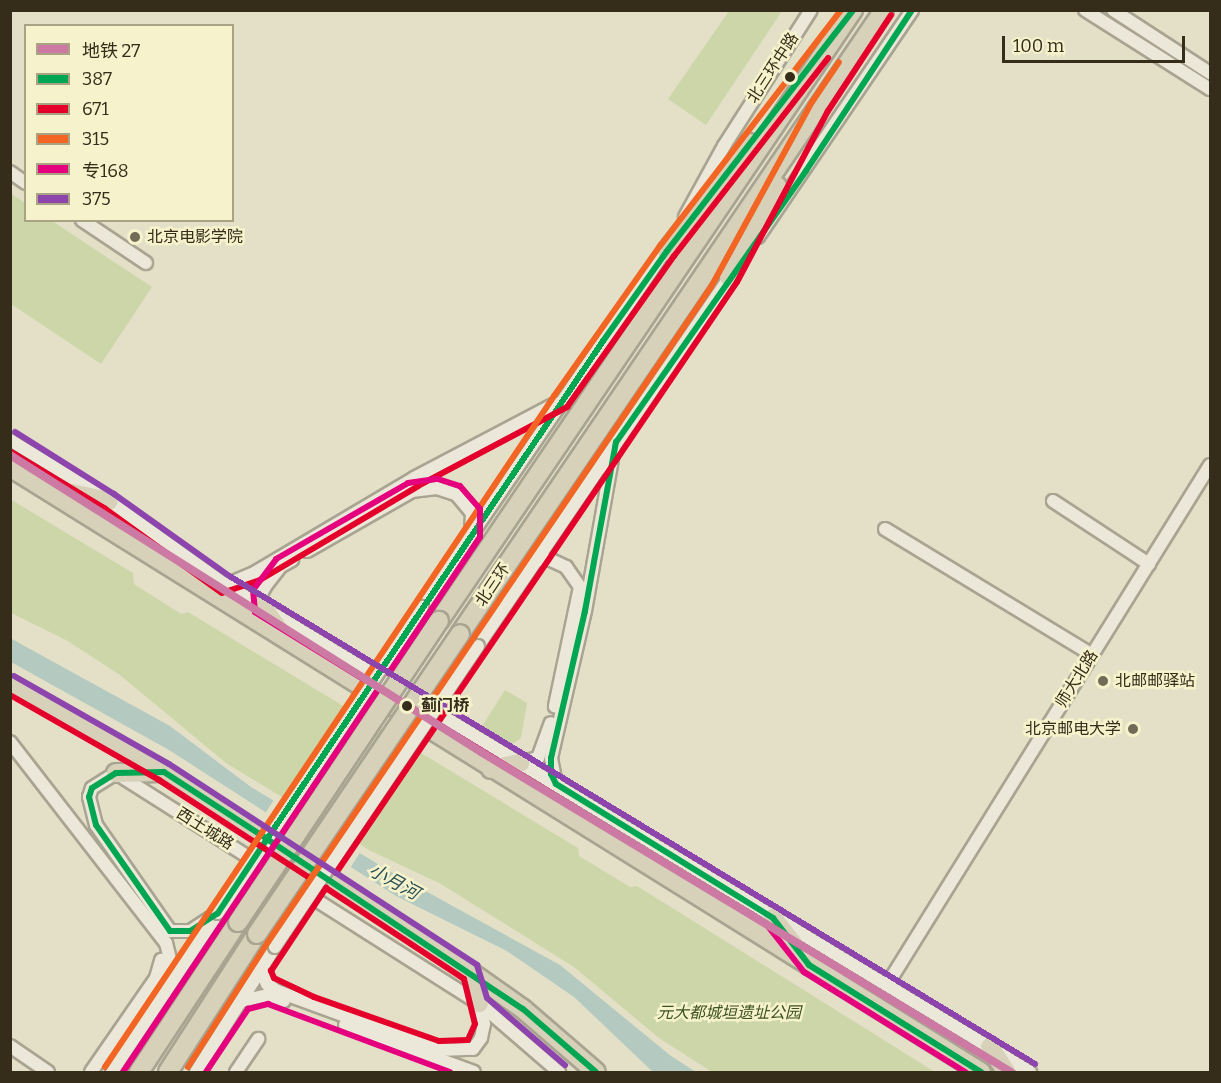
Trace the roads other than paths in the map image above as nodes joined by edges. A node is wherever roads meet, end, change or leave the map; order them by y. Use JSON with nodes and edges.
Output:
{"nodes":[{"id":1,"x":811,"y":10,"type":"edge"},
{"id":2,"x":884,"y":10,"type":"edge"},
{"id":3,"x":912,"y":10,"type":"edge"},
{"id":4,"x":1085,"y":10,"type":"edge"},
{"id":5,"x":1113,"y":10,"type":"edge"},
{"id":6,"x":853,"y":11,"type":"edge"},
{"id":7,"x":1210,"y":73,"type":"edge"},
{"id":8,"x":1210,"y":88,"type":"edge"},
{"id":9,"x":820,"y":106,"type":"junction"},
{"id":10,"x":10,"y":172,"type":"edge"},
{"id":11,"x":24,"y":182,"type":"edge"},
{"id":12,"x":85,"y":222,"type":"edge"},
{"id":13,"x":667,"y":251,"type":"junction"},
{"id":14,"x":146,"y":263,"type":"dead end"},
{"id":15,"x":729,"y":277,"type":"junction"},
{"id":16,"x":561,"y":401,"type":"junction"},
{"id":17,"x":10,"y":440,"type":"edge"},
{"id":18,"x":616,"y":442,"type":"junction"},
{"id":19,"x":1210,"y":465,"type":"edge"},
{"id":20,"x":10,"y":467,"type":"edge"},
{"id":21,"x":43,"y":487,"type":"junction"},
{"id":22,"x":109,"y":501,"type":"junction"},
{"id":23,"x":1053,"y":501,"type":"dead end"},
{"id":24,"x":885,"y":529,"type":"dead end"},
{"id":25,"x":471,"y":534,"type":"junction"},
{"id":26,"x":535,"y":560,"type":"junction"},
{"id":27,"x":1149,"y":564,"type":"junction"},
{"id":28,"x":195,"y":581,"type":"junction"},
{"id":29,"x":226,"y":585,"type":"junction"},
{"id":30,"x":261,"y":605,"type":"junction"},
{"id":31,"x":289,"y":642,"type":"junction"},
{"id":32,"x":1092,"y":655,"type":"junction"},
{"id":33,"x":10,"y":684,"type":"edge"},
{"id":34,"x":10,"y":742,"type":"edge"},
{"id":35,"x":520,"y":763,"type":"junction"},
{"id":36,"x":491,"y":769,"type":"junction"},
{"id":37,"x":164,"y":772,"type":"junction"},
{"id":38,"x":116,"y":773,"type":"junction"},
{"id":39,"x":556,"y":784,"type":"junction"},
{"id":40,"x":218,"y":913,"type":"junction"},
{"id":41,"x":773,"y":918,"type":"junction"},
{"id":42,"x":161,"y":960,"type":"dead end"},
{"id":43,"x":809,"y":964,"type":"junction"},
{"id":44,"x":261,"y":970,"type":"junction"},
{"id":45,"x":472,"y":973,"type":"junction"},
{"id":46,"x":887,"y":985,"type":"junction"},
{"id":47,"x":165,"y":993,"type":"junction"},
{"id":48,"x":242,"y":1001,"type":"junction"},
{"id":49,"x":479,"y":1003,"type":"junction"},
{"id":50,"x":258,"y":1039,"type":"dead end"},
{"id":51,"x":10,"y":1046,"type":"edge"},
{"id":52,"x":990,"y":1047,"type":"junction"},
{"id":53,"x":48,"y":1072,"type":"edge"},
{"id":54,"x":91,"y":1072,"type":"edge"},
{"id":55,"x":112,"y":1072,"type":"edge"},
{"id":56,"x":139,"y":1072,"type":"edge"},
{"id":57,"x":168,"y":1072,"type":"edge"},
{"id":58,"x":196,"y":1072,"type":"edge"},
{"id":59,"x":236,"y":1072,"type":"edge"},
{"id":60,"x":474,"y":1072,"type":"edge"},
{"id":61,"x":559,"y":1072,"type":"edge"},
{"id":62,"x":597,"y":1072,"type":"edge"},
{"id":63,"x":981,"y":1072,"type":"edge"},
{"id":64,"x":1006,"y":1072,"type":"edge"},
{"id":65,"x":1030,"y":1072,"type":"edge"}],
"edges":[{"from":1,"to":13,"type":"street","name":"北三环中路"},
{"from":2,"to":9,"type":"highway","name":"北三环"},
{"from":3,"to":15,"type":"street"},
{"from":4,"to":8,"type":"street"},
{"from":5,"to":7,"type":"street"},
{"from":6,"to":13,"type":"highway"},
{"from":6,"to":56,"type":"highway","name":"北三环","bridge":true},
{"from":9,"to":15,"type":"highway"},
{"from":9,"to":57,"type":"highway","name":"北三环","bridge":true},
{"from":10,"to":11,"type":"street"},
{"from":12,"to":14,"type":"street"},
{"from":13,"to":16,"type":"street","name":"北三环中路"},
{"from":15,"to":18,"type":"street"},
{"from":16,"to":25,"type":"street","name":"北三环中路"},
{"from":16,"to":29,"type":"street"},
{"from":17,"to":22,"type":"street"},
{"from":18,"to":26,"type":"street"},
{"from":18,"to":39,"type":"street"},
{"from":19,"to":27,"type":"street","name":"师大北路"},
{"from":20,"to":21,"type":"highway"},
{"from":21,"to":22,"type":"highway"},
{"from":21,"to":28,"type":"highway"},
{"from":22,"to":29,"type":"street"},
{"from":23,"to":27,"type":"street"},
{"from":24,"to":32,"type":"street"},
{"from":25,"to":30,"type":"street"},
{"from":25,"to":40,"type":"street","name":"北三环中路","bridge":true},
{"from":26,"to":35,"type":"street"},
{"from":26,"to":44,"type":"street","bridge":true},
{"from":27,"to":32,"type":"street","name":"师大北路"},
{"from":28,"to":29,"type":"highway"},
{"from":28,"to":31,"type":"highway"},
{"from":29,"to":30,"type":"street"},
{"from":30,"to":31,"type":"highway"},
{"from":30,"to":35,"type":"street"},
{"from":31,"to":36,"type":"highway"},
{"from":32,"to":46,"type":"street","name":"师大北路"},
{"from":33,"to":37,"type":"highway","name":"西土城路"},
{"from":34,"to":47,"type":"street"},
{"from":35,"to":36,"type":"highway"},
{"from":35,"to":39,"type":"street"},
{"from":36,"to":43,"type":"highway"},
{"from":37,"to":38,"type":"highway"},
{"from":37,"to":45,"type":"highway","name":"西土城路"},
{"from":38,"to":40,"type":"street"},
{"from":38,"to":49,"type":"street","name":"西土城路"},
{"from":39,"to":41,"type":"street"},
{"from":40,"to":47,"type":"street","name":"北三环中路"},
{"from":41,"to":43,"type":"highway"},
{"from":41,"to":46,"type":"street"},
{"from":42,"to":54,"type":"street"},
{"from":43,"to":63,"type":"highway"},
{"from":44,"to":48,"type":"street"},
{"from":44,"to":49,"type":"street"},
{"from":45,"to":49,"type":"highway"},
{"from":45,"to":62,"type":"highway","name":"西土城路"},
{"from":46,"to":52,"type":"street"},
{"from":47,"to":55,"type":"street","name":"北三环中路"},
{"from":48,"to":58,"type":"street"},
{"from":48,"to":60,"type":"street"},
{"from":49,"to":61,"type":"street","name":"西土城路"},
{"from":50,"to":59,"type":"street"},
{"from":51,"to":53,"type":"street"},
{"from":52,"to":64,"type":"highway"},
{"from":52,"to":65,"type":"street"}]}
